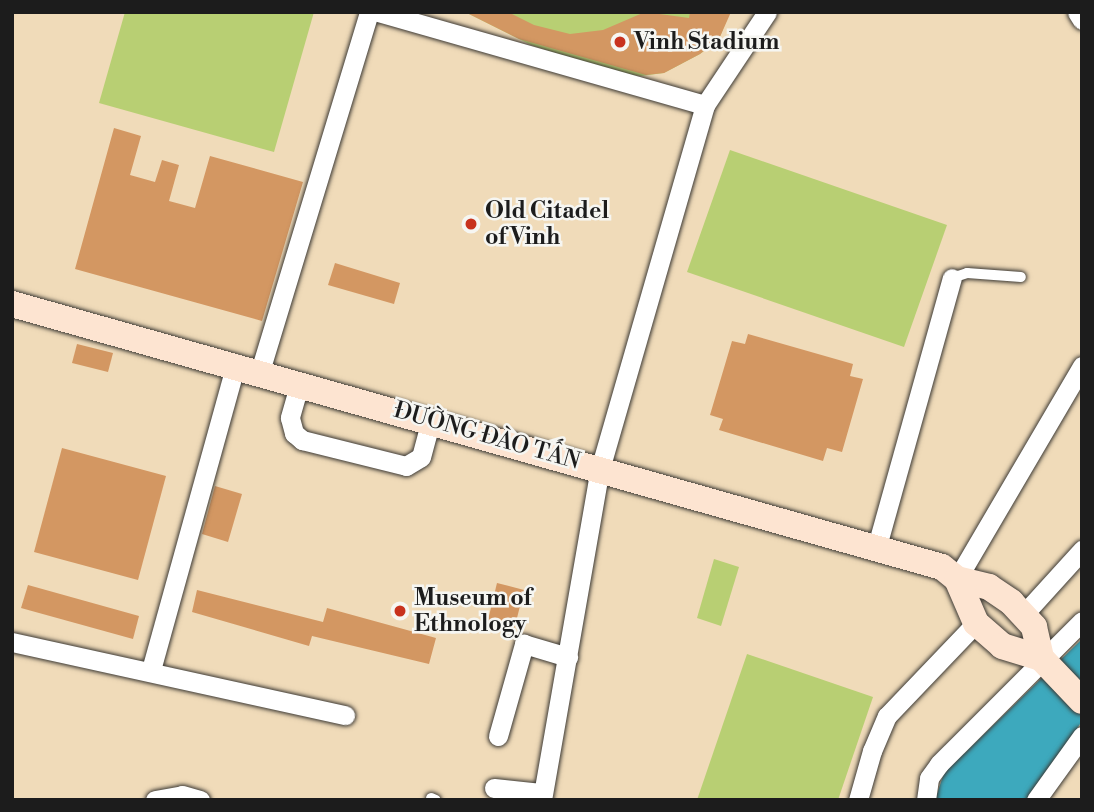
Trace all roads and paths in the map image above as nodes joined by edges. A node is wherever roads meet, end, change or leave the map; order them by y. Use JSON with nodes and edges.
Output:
{"nodes":[{"id":1,"x":369,"y":12,"type":"edge"},
{"id":2,"x":377,"y":12,"type":"edge"},
{"id":3,"x":767,"y":12,"type":"edge"},
{"id":4,"x":1077,"y":12,"type":"edge"},
{"id":5,"x":1082,"y":20,"type":"edge"},
{"id":6,"x":705,"y":106,"type":"junction"},
{"id":7,"x":1021,"y":277,"type":"dead end"},
{"id":8,"x":952,"y":278,"type":"joint"},
{"id":9,"x":12,"y":304,"type":"edge"},
{"id":10,"x":1082,"y":366,"type":"edge"},
{"id":11,"x":248,"y":368,"type":"junction"},
{"id":12,"x":299,"y":382,"type":"junction"},
{"id":13,"x":430,"y":420,"type":"junction"},
{"id":14,"x":600,"y":469,"type":"junction"},
{"id":15,"x":877,"y":546,"type":"junction"},
{"id":16,"x":1082,"y":550,"type":"edge"},
{"id":17,"x":957,"y":579,"type":"junction"},
{"id":18,"x":1023,"y":615,"type":"junction"},
{"id":19,"x":1082,"y":621,"type":"edge"},
{"id":20,"x":976,"y":623,"type":"junction"},
{"id":21,"x":12,"y":642,"type":"edge"},
{"id":22,"x":568,"y":657,"type":"junction"},
{"id":23,"x":1044,"y":661,"type":"junction"},
{"id":24,"x":150,"y":670,"type":"junction"},
{"id":25,"x":1082,"y":701,"type":"edge"},
{"id":26,"x":345,"y":715,"type":"dead end"},
{"id":27,"x":498,"y":736,"type":"dead end"},
{"id":28,"x":1082,"y":736,"type":"edge"},
{"id":29,"x":493,"y":794,"type":"edge"},
{"id":30,"x":542,"y":796,"type":"edge"},
{"id":31,"x":155,"y":800,"type":"edge"},
{"id":32,"x":200,"y":800,"type":"edge"},
{"id":33,"x":858,"y":800,"type":"edge"},
{"id":34,"x":926,"y":800,"type":"edge"},
{"id":35,"x":1036,"y":800,"type":"edge"}],
"edges":[{"from":1,"to":11,"type":"street"},
{"from":2,"to":6,"type":"street"},
{"from":3,"to":6,"type":"street"},
{"from":4,"to":5,"type":"street"},
{"from":6,"to":14,"type":"street"},
{"from":7,"to":8,"type":"lane"},
{"from":8,"to":15,"type":"street"},
{"from":9,"to":11,"type":"street","name":"ĐƯỜNG ĐÀO TẤN"},
{"from":10,"to":17,"type":"street"},
{"from":11,"to":12,"type":"street","name":"ĐƯỜNG ĐÀO TẤN"},
{"from":11,"to":24,"type":"street"},
{"from":12,"to":13,"type":"street","name":"ĐƯỜNG ĐÀO TẤN"},
{"from":12,"to":13,"type":"street"},
{"from":13,"to":14,"type":"street","name":"ĐƯỜNG ĐÀO TẤN"},
{"from":14,"to":15,"type":"street","name":"ĐƯỜNG ĐÀO TẤN"},
{"from":14,"to":22,"type":"street"},
{"from":15,"to":17,"type":"street","name":"ĐƯỜNG ĐÀO TẤN"},
{"from":16,"to":18,"type":"street"},
{"from":17,"to":18,"type":"street","name":"ĐƯỜNG ĐÀO TẤN"},
{"from":17,"to":20,"type":"street","name":"ĐƯỜNG ĐÀO TẤN"},
{"from":18,"to":23,"type":"street","name":"ĐƯỜNG ĐÀO TẤN"},
{"from":19,"to":23,"type":"street"},
{"from":20,"to":23,"type":"street","name":"ĐƯỜNG ĐÀO TẤN"},
{"from":20,"to":33,"type":"street"},
{"from":21,"to":24,"type":"street"},
{"from":22,"to":27,"type":"street"},
{"from":22,"to":30,"type":"street"},
{"from":23,"to":25,"type":"street","name":"ĐƯỜNG ĐÀO TẤN"},
{"from":23,"to":34,"type":"street"},
{"from":24,"to":26,"type":"street"},
{"from":28,"to":35,"type":"street"},
{"from":29,"to":30,"type":"street"},
{"from":31,"to":32,"type":"street"}]}
